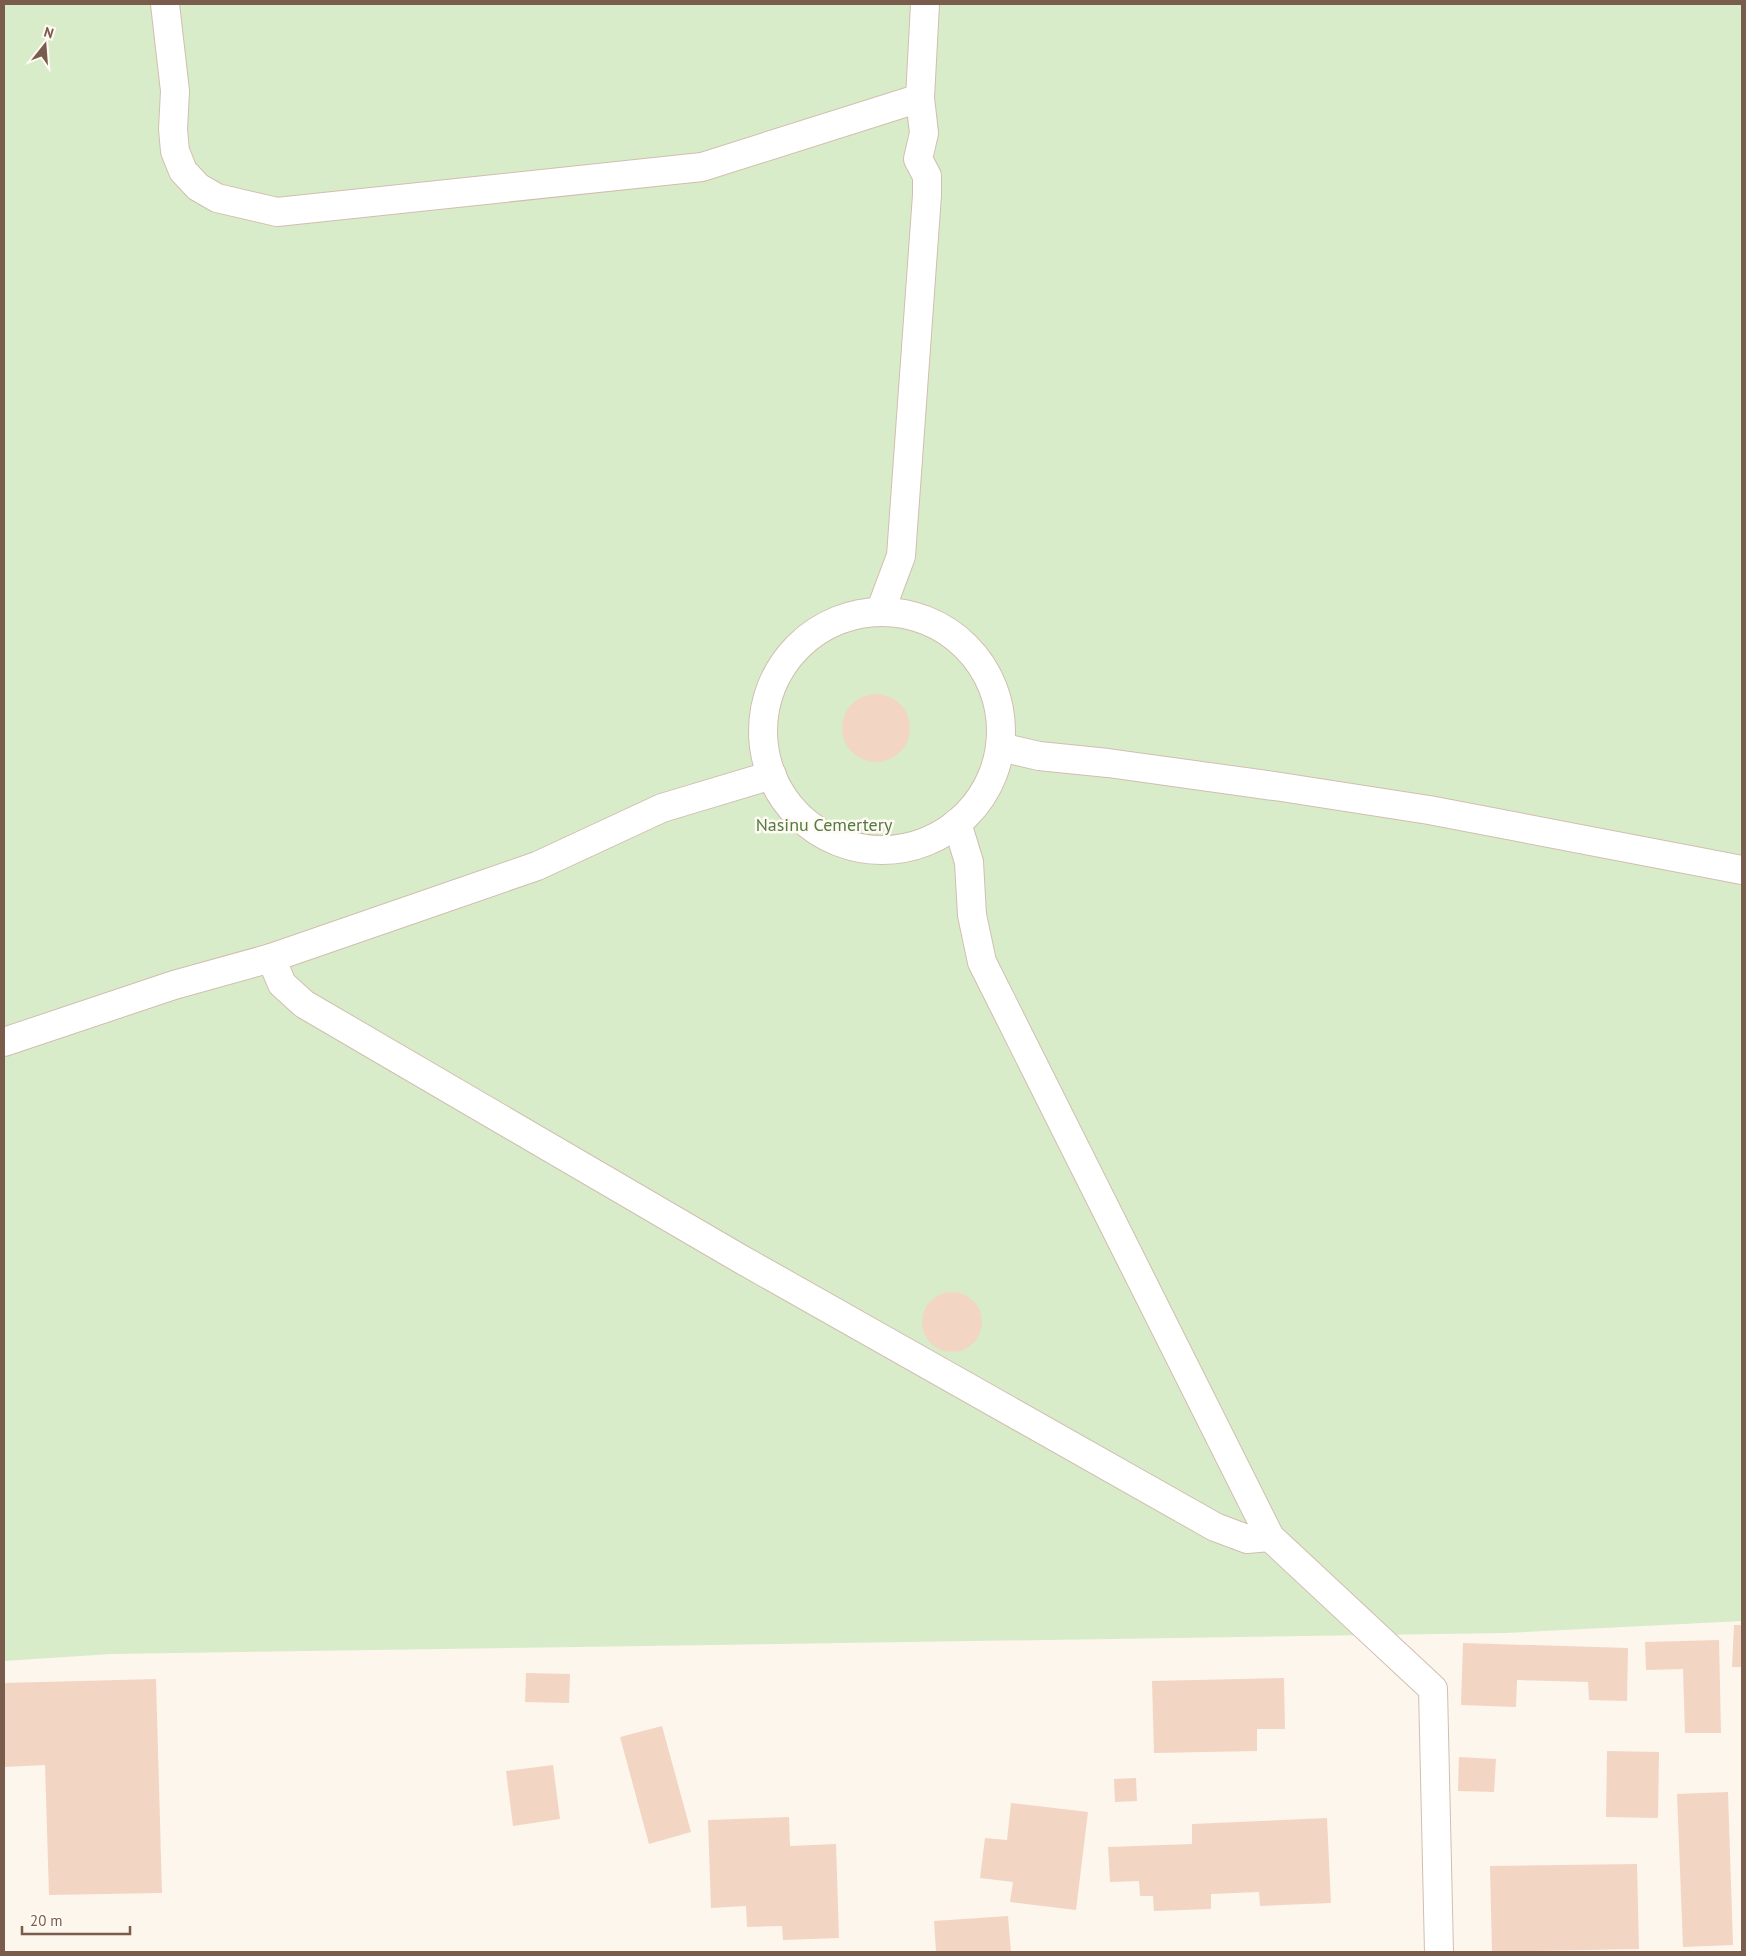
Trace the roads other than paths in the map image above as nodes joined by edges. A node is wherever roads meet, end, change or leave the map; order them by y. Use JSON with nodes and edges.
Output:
{"nodes":[{"id":1,"x":165,"y":4,"type":"edge"},
{"id":2,"x":925,"y":4,"type":"edge"},
{"id":3,"x":920,"y":98,"type":"junction"},
{"id":4,"x":880,"y":612,"type":"junction"},
{"id":5,"x":1000,"y":747,"type":"junction"},
{"id":6,"x":772,"y":776,"type":"junction"},
{"id":7,"x":957,"y":823,"type":"junction"},
{"id":8,"x":1742,"y":870,"type":"edge"},
{"id":9,"x":271,"y":958,"type":"junction"},
{"id":10,"x":4,"y":1042,"type":"edge"},
{"id":11,"x":1270,"y":1537,"type":"junction"},
{"id":12,"x":1438,"y":1952,"type":"edge"}],
"edges":[{"from":1,"to":3,"type":"street"},
{"from":2,"to":3,"type":"street"},
{"from":3,"to":4,"type":"street"},
{"from":4,"to":5,"type":"street"},
{"from":4,"to":6,"type":"street"},
{"from":5,"to":7,"type":"street"},
{"from":5,"to":8,"type":"street"},
{"from":6,"to":7,"type":"street"},
{"from":6,"to":9,"type":"street"},
{"from":7,"to":11,"type":"street"},
{"from":9,"to":10,"type":"street"},
{"from":9,"to":11,"type":"street"},
{"from":11,"to":12,"type":"street"}]}
